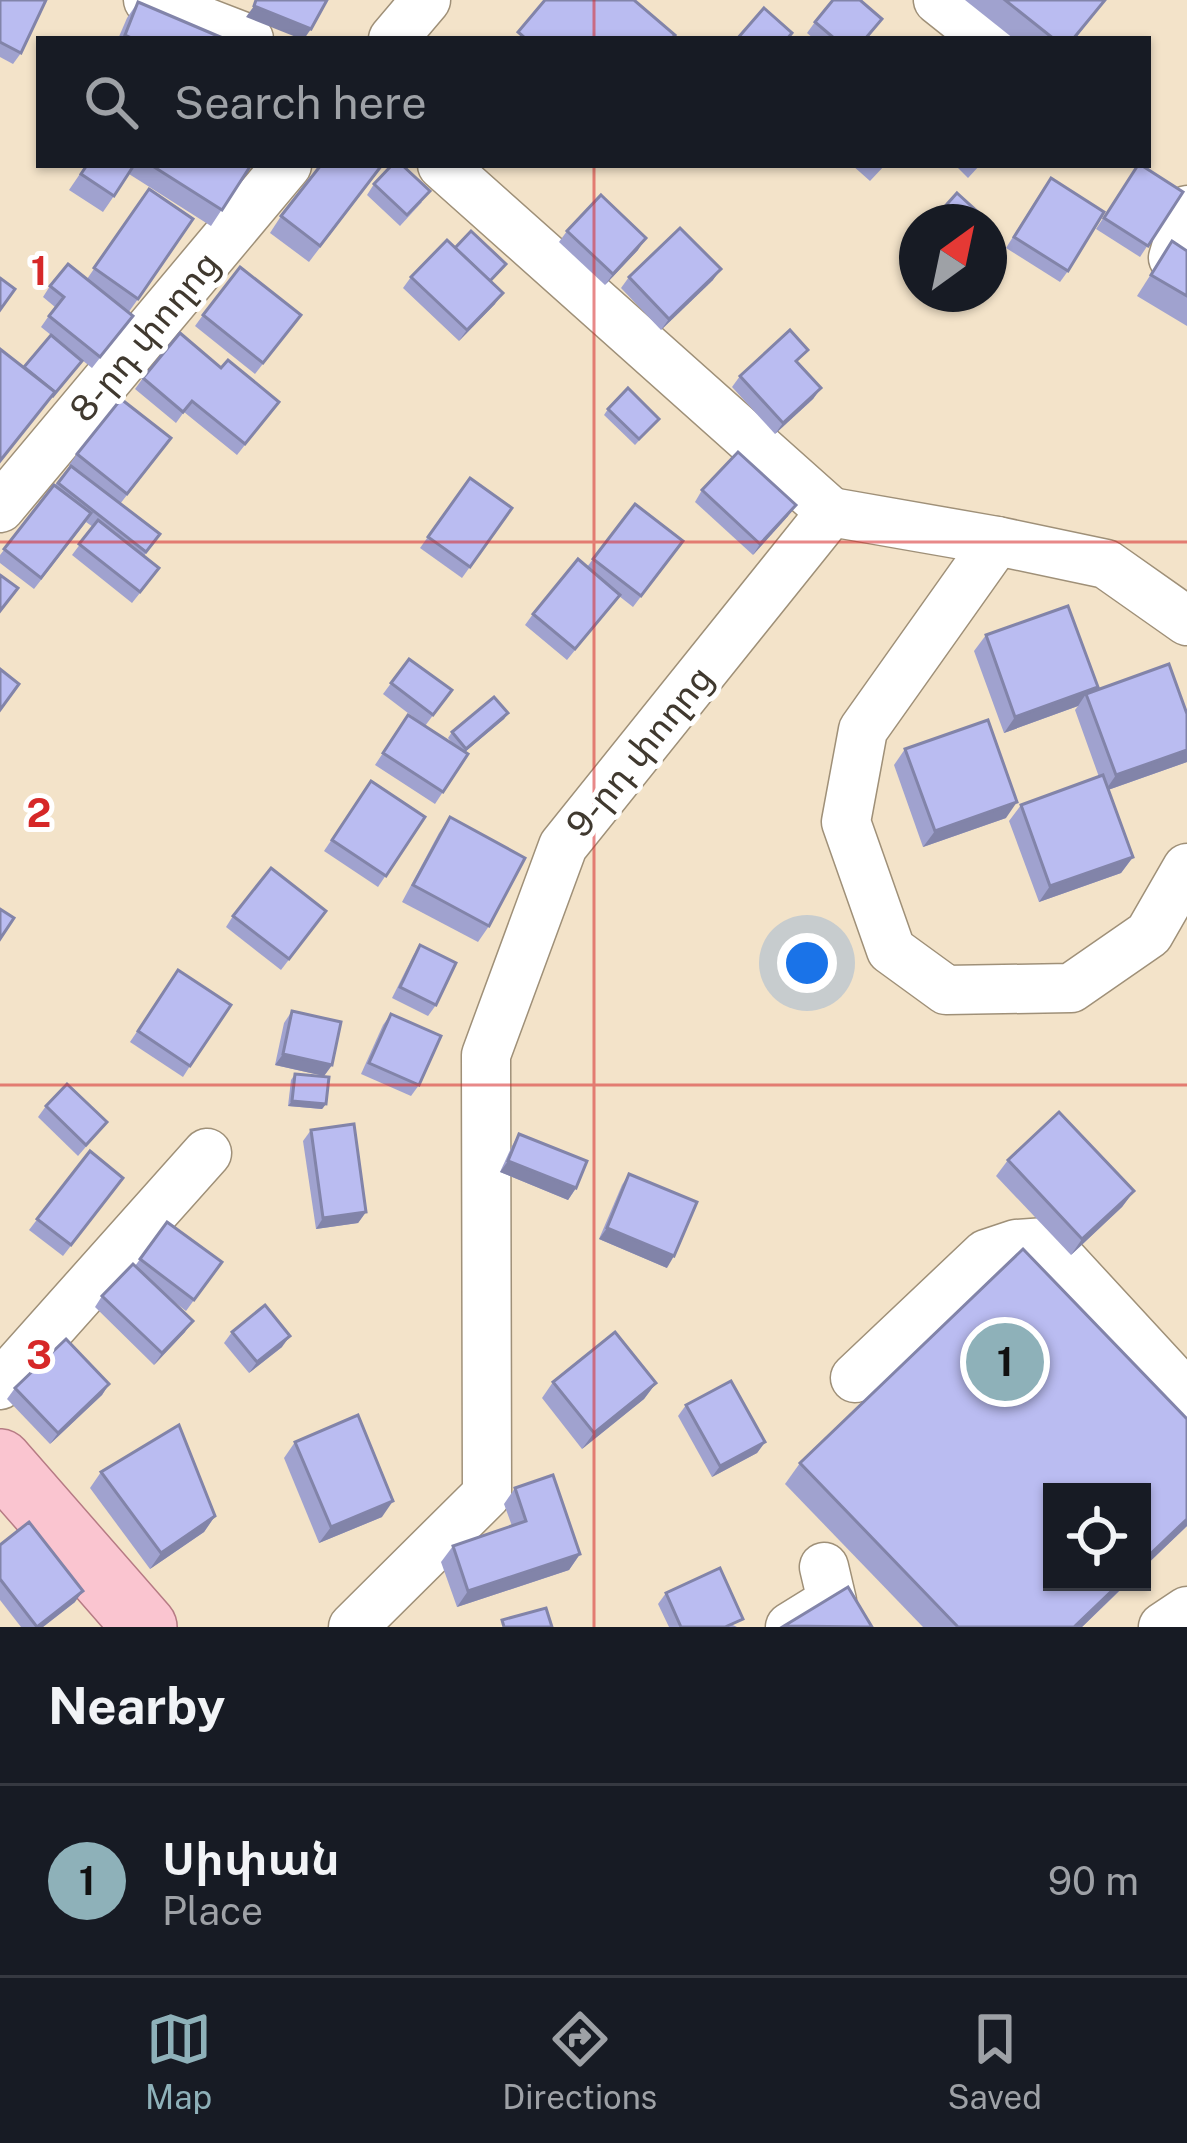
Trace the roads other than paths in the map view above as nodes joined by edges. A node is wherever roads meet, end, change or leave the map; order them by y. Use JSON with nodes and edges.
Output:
{"nodes":[{"id":1,"x":148,"y":0,"type":"edge"},
{"id":2,"x":426,"y":0,"type":"edge"},
{"id":3,"x":938,"y":0,"type":"edge"},
{"id":4,"x":241,"y":36,"type":"edge"},
{"id":5,"x":396,"y":36,"type":"edge"},
{"id":6,"x":983,"y":36,"type":"edge"},
{"id":7,"x":284,"y":168,"type":"edge"},
{"id":8,"x":445,"y":168,"type":"edge"},
{"id":9,"x":1187,"y":210,"type":"edge"},
{"id":10,"x":1187,"y":266,"type":"edge"},
{"id":11,"x":0,"y":508,"type":"edge"},
{"id":12,"x":831,"y":512,"type":"junction"},
{"id":13,"x":997,"y":541,"type":"junction"},
{"id":14,"x":1187,"y":621,"type":"edge"},
{"id":15,"x":1187,"y":868,"type":"edge"},
{"id":16,"x":207,"y":1153,"type":"dead end"},
{"id":17,"x":855,"y":1378,"type":"dead end"},
{"id":18,"x":0,"y":1385,"type":"edge"},
{"id":19,"x":1187,"y":1394,"type":"edge"},
{"id":20,"x":0,"y":1461,"type":"edge"},
{"id":21,"x":824,"y":1567,"type":"dead end"},
{"id":22,"x":1187,"y":1611,"type":"edge"},
{"id":23,"x":145,"y":1627,"type":"edge"},
{"id":24,"x":353,"y":1627,"type":"edge"},
{"id":25,"x":790,"y":1627,"type":"edge"},
{"id":26,"x":1163,"y":1627,"type":"edge"}],
"edges":[{"from":1,"to":4,"type":"street"},
{"from":2,"to":5,"type":"street"},
{"from":3,"to":6,"type":"street"},
{"from":7,"to":11,"type":"street","name":"8-րդ փողոց"},
{"from":8,"to":12,"type":"street"},
{"from":9,"to":10,"type":"street"},
{"from":12,"to":13,"type":"street"},
{"from":12,"to":24,"type":"street","name":"9-րդ փողոց"},
{"from":13,"to":14,"type":"street"},
{"from":13,"to":15,"type":"street"},
{"from":16,"to":18,"type":"street"},
{"from":17,"to":19,"type":"street"},
{"from":20,"to":23,"type":"main road"},
{"from":21,"to":25,"type":"street"},
{"from":22,"to":26,"type":"street"}]}
